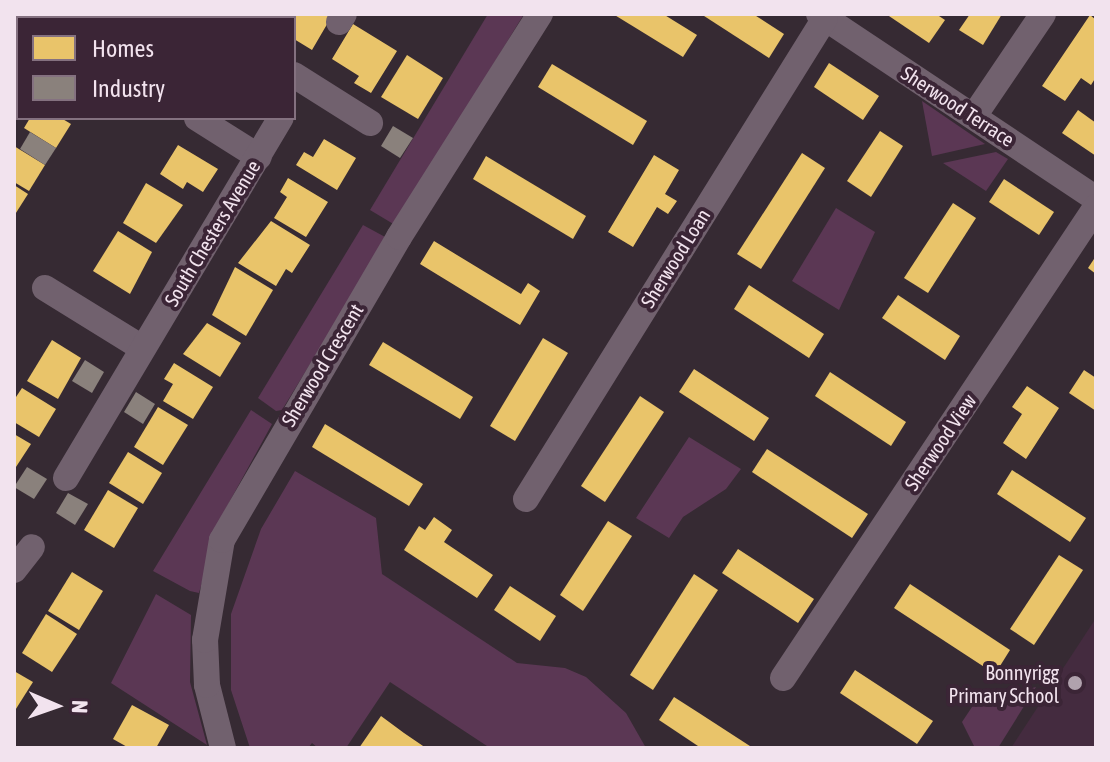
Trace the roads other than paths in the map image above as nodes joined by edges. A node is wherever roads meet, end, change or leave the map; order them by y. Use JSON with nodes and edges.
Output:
{"nodes":[{"id":1,"x":540,"y":14,"type":"edge"},
{"id":2,"x":1043,"y":14,"type":"edge"},
{"id":3,"x":822,"y":16,"type":"edge"},
{"id":4,"x":297,"y":84,"type":"edge"},
{"id":5,"x":974,"y":116,"type":"junction"},
{"id":6,"x":200,"y":120,"type":"edge"},
{"id":7,"x":280,"y":120,"type":"edge"},
{"id":8,"x":370,"y":123,"type":"dead end"},
{"id":9,"x":259,"y":157,"type":"junction"},
{"id":10,"x":1096,"y":199,"type":"edge"},
{"id":11,"x":1096,"y":207,"type":"edge"},
{"id":12,"x":45,"y":288,"type":"dead end"},
{"id":13,"x":142,"y":348,"type":"junction"},
{"id":14,"x":66,"y":478,"type":"dead end"},
{"id":15,"x":526,"y":499,"type":"dead end"},
{"id":16,"x":32,"y":547,"type":"dead end"},
{"id":17,"x":14,"y":570,"type":"edge"},
{"id":18,"x":783,"y":678,"type":"dead end"},
{"id":19,"x":223,"y":748,"type":"edge"}],
"edges":[{"from":1,"to":19,"type":"street","name":"Sherwood Crescent"},
{"from":2,"to":5,"type":"street"},
{"from":3,"to":5,"type":"street","name":"Sherwood Terrace"},
{"from":3,"to":15,"type":"street","name":"Sherwood Loan"},
{"from":4,"to":8,"type":"street"},
{"from":5,"to":10,"type":"street","name":"Sherwood Terrace"},
{"from":6,"to":9,"type":"street"},
{"from":7,"to":9,"type":"street","name":"South Chesters Avenue"},
{"from":9,"to":13,"type":"street","name":"South Chesters Avenue"},
{"from":11,"to":18,"type":"street","name":"Sherwood View"},
{"from":12,"to":13,"type":"street"},
{"from":13,"to":14,"type":"street","name":"South Chesters Avenue"},
{"from":16,"to":17,"type":"street"}]}
